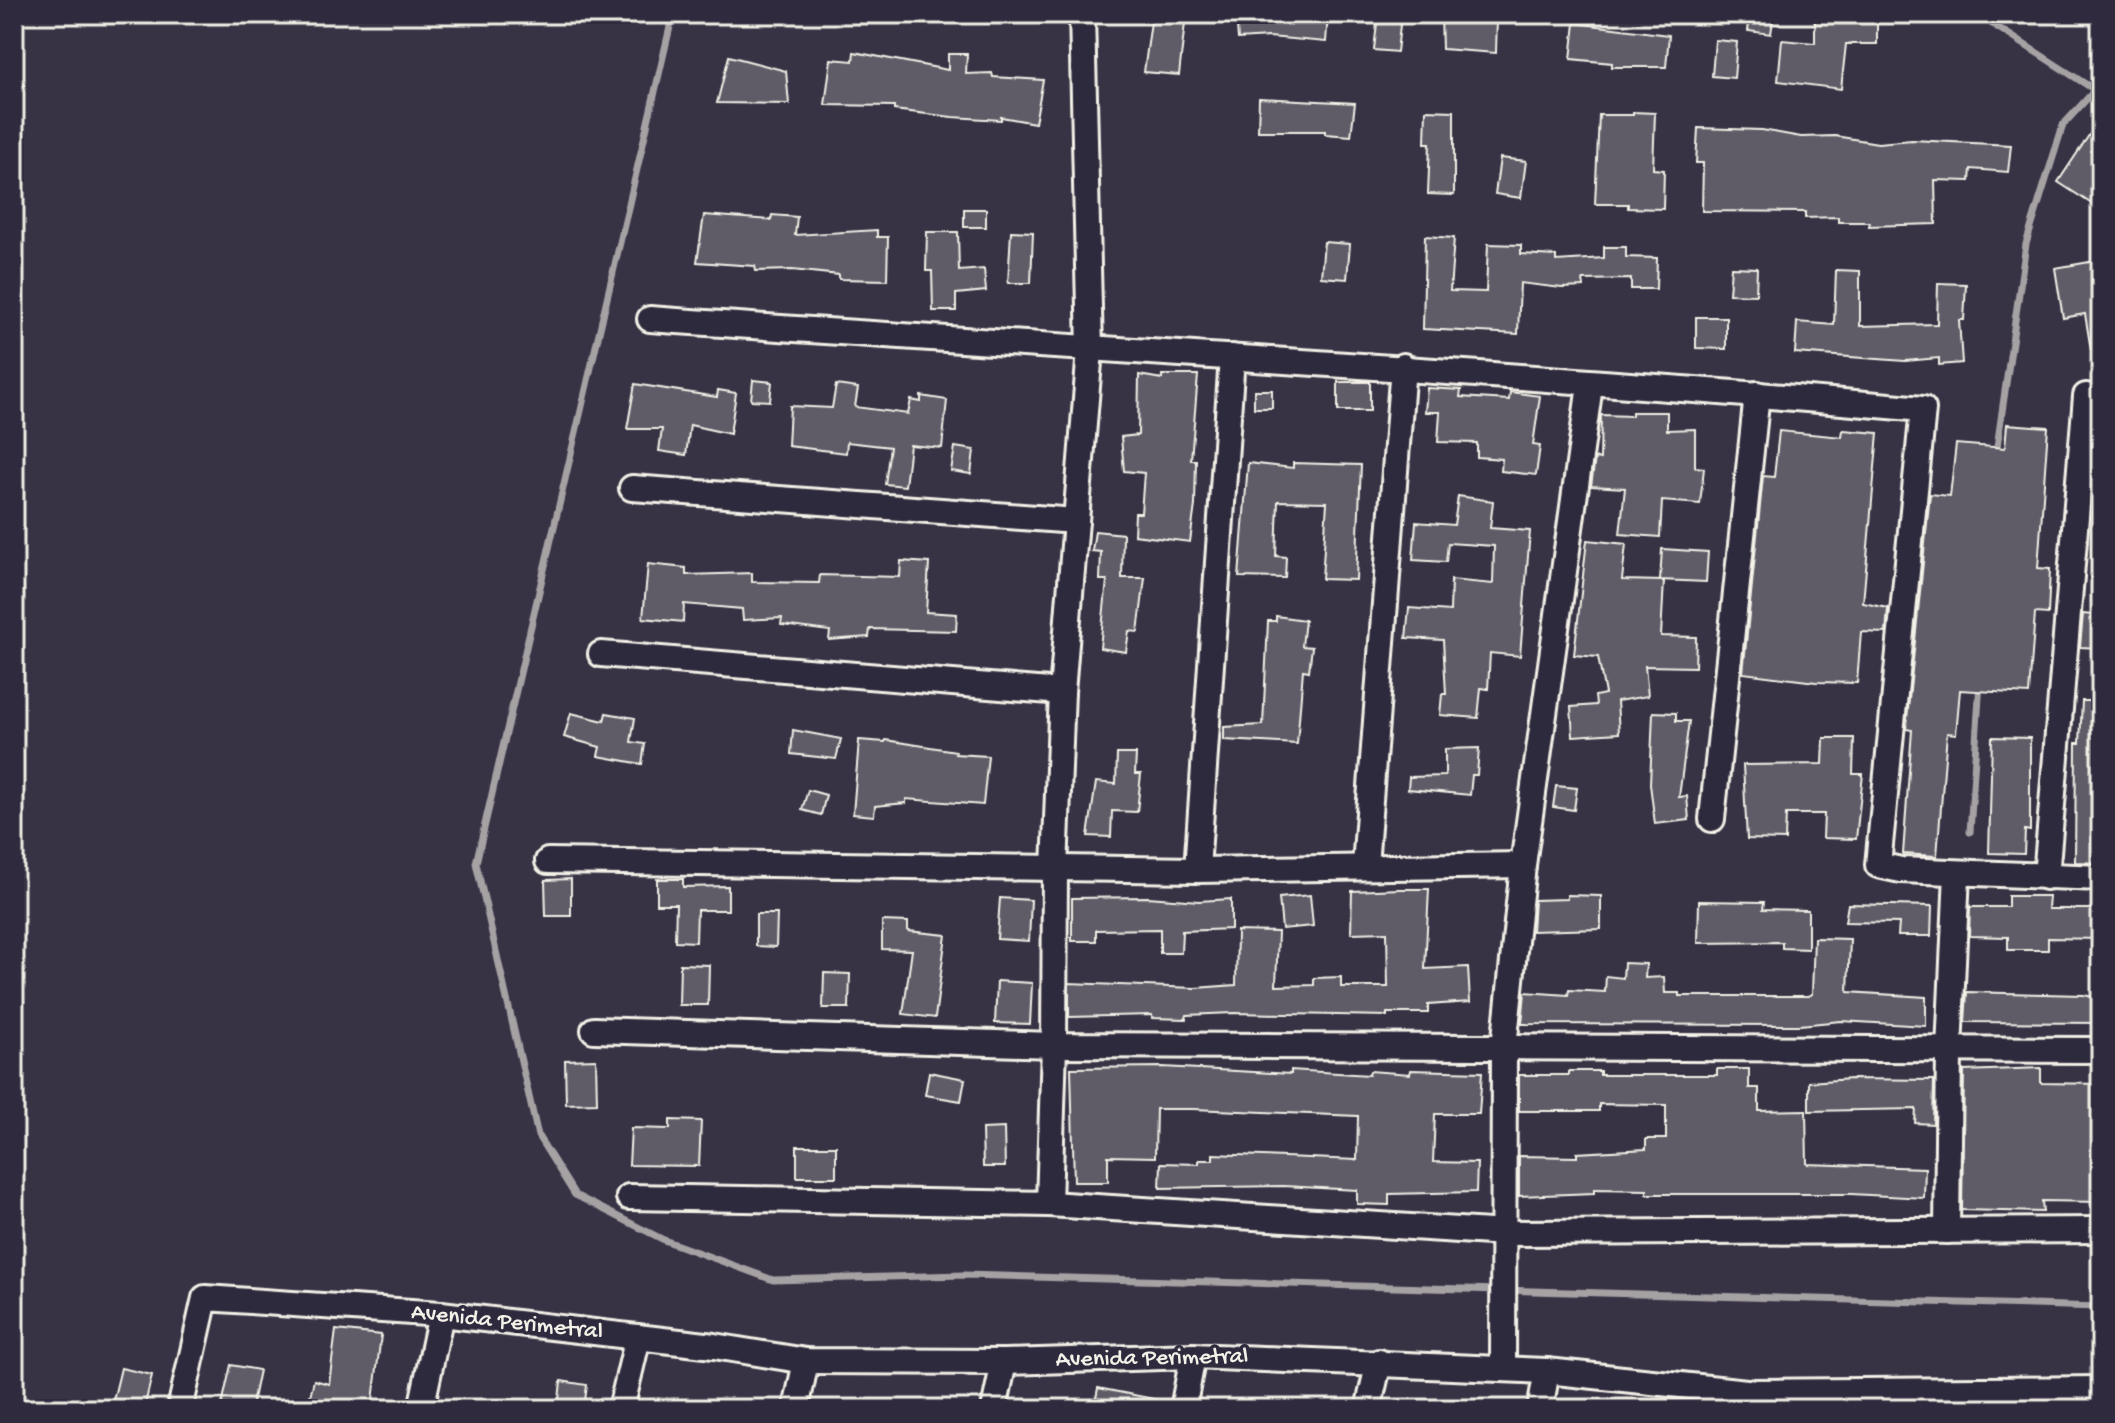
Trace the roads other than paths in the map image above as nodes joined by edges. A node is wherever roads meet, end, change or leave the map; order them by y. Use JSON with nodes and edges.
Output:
{"nodes":[{"id":1,"x":1082,"y":14,"type":"edge"},
{"id":2,"x":650,"y":319,"type":"dead end"},
{"id":3,"x":1090,"y":350,"type":"junction"},
{"id":4,"x":1232,"y":357,"type":"junction"},
{"id":5,"x":1403,"y":366,"type":"junction"},
{"id":6,"x":1590,"y":385,"type":"junction"},
{"id":7,"x":1757,"y":394,"type":"junction"},
{"id":8,"x":2086,"y":396,"type":"dead end"},
{"id":9,"x":632,"y":488,"type":"dead end"},
{"id":10,"x":1076,"y":521,"type":"junction"},
{"id":11,"x":601,"y":654,"type":"dead end"},
{"id":12,"x":1062,"y":692,"type":"junction"},
{"id":13,"x":1712,"y":819,"type":"dead end"},
{"id":14,"x":548,"y":861,"type":"dead end"},
{"id":15,"x":1523,"y":865,"type":"junction"},
{"id":16,"x":1365,"y":866,"type":"junction"},
{"id":17,"x":1055,"y":869,"type":"junction"},
{"id":18,"x":1197,"y":870,"type":"junction"},
{"id":19,"x":1957,"y":873,"type":"junction"},
{"id":20,"x":2046,"y":877,"type":"junction"},
{"id":21,"x":2101,"y":878,"type":"edge"},
{"id":22,"x":594,"y":1030,"type":"dead end"},
{"id":23,"x":1054,"y":1045,"type":"junction"},
{"id":24,"x":1504,"y":1047,"type":"junction"},
{"id":25,"x":2101,"y":1050,"type":"edge"},
{"id":26,"x":1949,"y":1051,"type":"junction"},
{"id":27,"x":629,"y":1197,"type":"dead end"},
{"id":28,"x":1049,"y":1204,"type":"junction"},
{"id":29,"x":2101,"y":1230,"type":"edge"},
{"id":30,"x":1947,"y":1231,"type":"junction"},
{"id":31,"x":1506,"y":1233,"type":"junction"},
{"id":32,"x":441,"y":1314,"type":"junction"},
{"id":33,"x":638,"y":1337,"type":"junction"},
{"id":34,"x":1193,"y":1356,"type":"junction"},
{"id":35,"x":806,"y":1361,"type":"junction"},
{"id":36,"x":1004,"y":1362,"type":"junction"},
{"id":37,"x":1379,"y":1362,"type":"junction"},
{"id":38,"x":1503,"y":1369,"type":"junction"},
{"id":39,"x":1547,"y":1371,"type":"junction"},
{"id":40,"x":2101,"y":1389,"type":"edge"},
{"id":41,"x":2059,"y":1399,"type":"edge"},
{"id":42,"x":1748,"y":1400,"type":"edge"},
{"id":43,"x":180,"y":1409,"type":"edge"},
{"id":44,"x":421,"y":1409,"type":"edge"},
{"id":45,"x":621,"y":1409,"type":"edge"},
{"id":46,"x":796,"y":1409,"type":"edge"},
{"id":47,"x":994,"y":1409,"type":"edge"},
{"id":48,"x":1183,"y":1409,"type":"edge"},
{"id":49,"x":1368,"y":1409,"type":"edge"},
{"id":50,"x":1540,"y":1409,"type":"edge"}],
"edges":[{"from":1,"to":3,"type":"street"},
{"from":2,"to":3,"type":"street"},
{"from":3,"to":4,"type":"street"},
{"from":3,"to":10,"type":"street"},
{"from":4,"to":5,"type":"street"},
{"from":4,"to":18,"type":"street"},
{"from":5,"to":6,"type":"street"},
{"from":5,"to":16,"type":"street"},
{"from":6,"to":7,"type":"street"},
{"from":6,"to":15,"type":"street"},
{"from":7,"to":13,"type":"street"},
{"from":7,"to":19,"type":"street"},
{"from":8,"to":20,"type":"street"},
{"from":9,"to":10,"type":"street"},
{"from":10,"to":12,"type":"street"},
{"from":11,"to":12,"type":"street"},
{"from":12,"to":17,"type":"street"},
{"from":14,"to":17,"type":"street"},
{"from":15,"to":16,"type":"street"},
{"from":15,"to":24,"type":"street"},
{"from":16,"to":18,"type":"street"},
{"from":17,"to":18,"type":"street"},
{"from":17,"to":23,"type":"street"},
{"from":19,"to":20,"type":"street"},
{"from":19,"to":26,"type":"street"},
{"from":20,"to":21,"type":"street"},
{"from":22,"to":23,"type":"street"},
{"from":23,"to":24,"type":"street"},
{"from":23,"to":28,"type":"street"},
{"from":24,"to":26,"type":"street"},
{"from":24,"to":31,"type":"street"},
{"from":25,"to":26,"type":"street"},
{"from":26,"to":30,"type":"street"},
{"from":27,"to":28,"type":"street"},
{"from":28,"to":31,"type":"street"},
{"from":29,"to":30,"type":"street"},
{"from":30,"to":31,"type":"street"},
{"from":31,"to":38,"type":"street"},
{"from":32,"to":33,"type":"street","name":"Avenida Perimetral"},
{"from":32,"to":43,"type":"street","name":"Avenida Perimetral"},
{"from":32,"to":44,"type":"street"},
{"from":33,"to":35,"type":"street","name":"Avenida Perimetral"},
{"from":33,"to":45,"type":"street"},
{"from":34,"to":36,"type":"street","name":"Avenida Perimetral"},
{"from":34,"to":37,"type":"street","name":"Avenida Perimetral"},
{"from":34,"to":48,"type":"street"},
{"from":35,"to":36,"type":"street","name":"Avenida Perimetral"},
{"from":35,"to":46,"type":"street"},
{"from":36,"to":47,"type":"street"},
{"from":37,"to":38,"type":"street","name":"Avenida Perimetral"},
{"from":37,"to":49,"type":"street"},
{"from":38,"to":39,"type":"street","name":"Avenida Perimetral"},
{"from":39,"to":42,"type":"street","name":"Avenida Perimetral"},
{"from":39,"to":50,"type":"street"},
{"from":40,"to":41,"type":"street","name":"Avenida Perimetral"},
{"from":41,"to":42,"type":"street","name":"Avenida Perimetral"}]}
